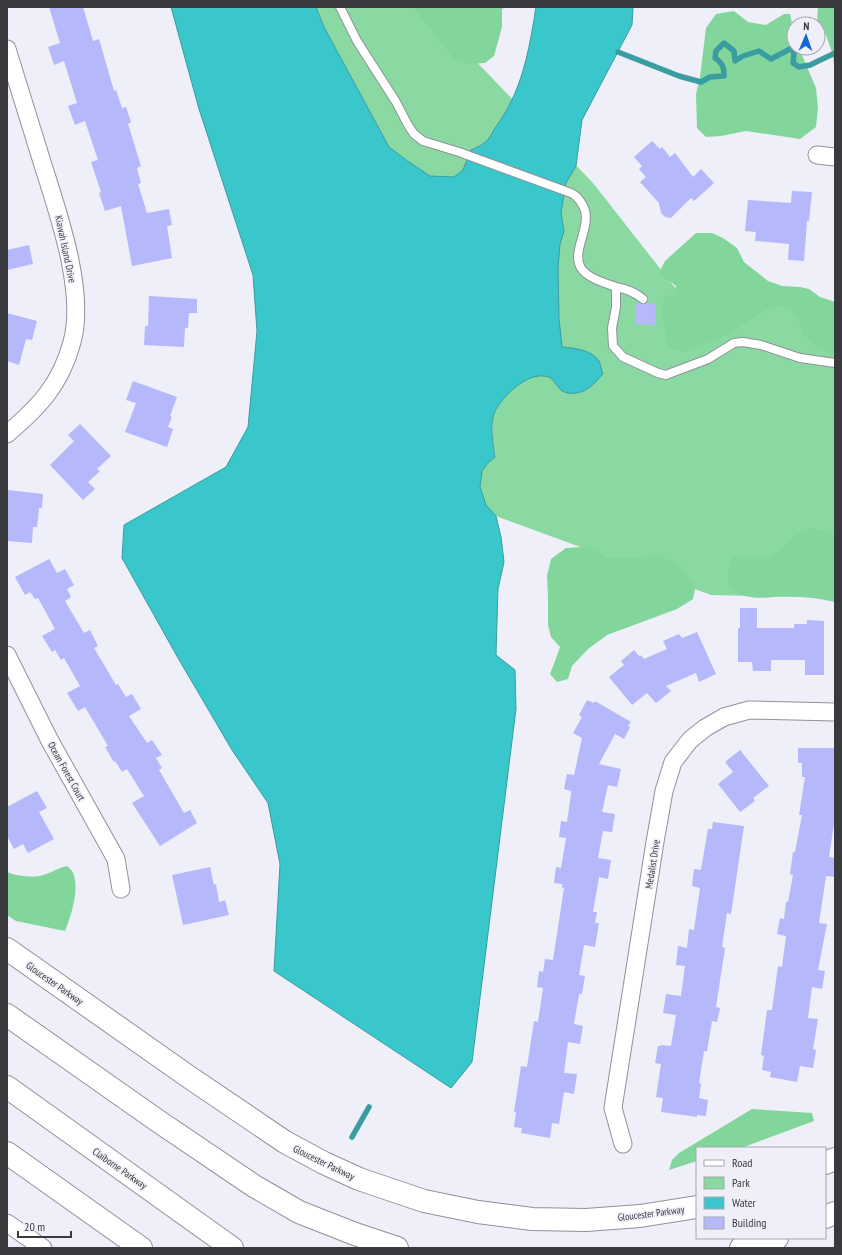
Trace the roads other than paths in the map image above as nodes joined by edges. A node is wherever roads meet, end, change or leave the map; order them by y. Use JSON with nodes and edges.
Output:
{"nodes":[{"id":1,"x":340,"y":7,"type":"edge"},
{"id":2,"x":7,"y":49,"type":"edge"},
{"id":3,"x":817,"y":155,"type":"dead end"},
{"id":4,"x":835,"y":157,"type":"edge"},
{"id":5,"x":616,"y":287,"type":"junction"},
{"id":6,"x":643,"y":299,"type":"dead end"},
{"id":7,"x":835,"y":363,"type":"edge"},
{"id":8,"x":7,"y":434,"type":"edge"},
{"id":9,"x":7,"y":655,"type":"edge"},
{"id":10,"x":835,"y":712,"type":"edge"},
{"id":11,"x":121,"y":889,"type":"dead end"},
{"id":12,"x":7,"y":949,"type":"edge"},
{"id":13,"x":7,"y":1015,"type":"edge"},
{"id":14,"x":7,"y":1088,"type":"edge"},
{"id":15,"x":622,"y":1144,"type":"dead end"},
{"id":16,"x":7,"y":1153,"type":"edge"},
{"id":17,"x":835,"y":1158,"type":"edge"},
{"id":18,"x":826,"y":1162,"type":"edge"},
{"id":19,"x":696,"y":1207,"type":"edge"},
{"id":20,"x":7,"y":1223,"type":"edge"},
{"id":21,"x":773,"y":1239,"type":"edge"},
{"id":22,"x":43,"y":1248,"type":"edge"},
{"id":23,"x":141,"y":1248,"type":"edge"},
{"id":24,"x":232,"y":1248,"type":"edge"},
{"id":25,"x":398,"y":1248,"type":"edge"},
{"id":26,"x":741,"y":1248,"type":"edge"}],
"edges":[{"from":1,"to":5,"type":"lane"},
{"from":2,"to":8,"type":"street","name":"Kiawah Island Drive"},
{"from":3,"to":4,"type":"street"},
{"from":5,"to":6,"type":"lane"},
{"from":5,"to":7,"type":"lane"},
{"from":9,"to":11,"type":"street","name":"Ocean Forest Court"},
{"from":10,"to":15,"type":"street","name":"Medalist Drive"},
{"from":12,"to":19,"type":"main road","name":"Gloucester Parkway"},
{"from":13,"to":25,"type":"main road"},
{"from":14,"to":24,"type":"main road","name":"Claiborne Parkway"},
{"from":16,"to":23,"type":"main road"},
{"from":17,"to":18,"type":"main road"},
{"from":20,"to":22,"type":"street"},
{"from":21,"to":26,"type":"main road"}]}
